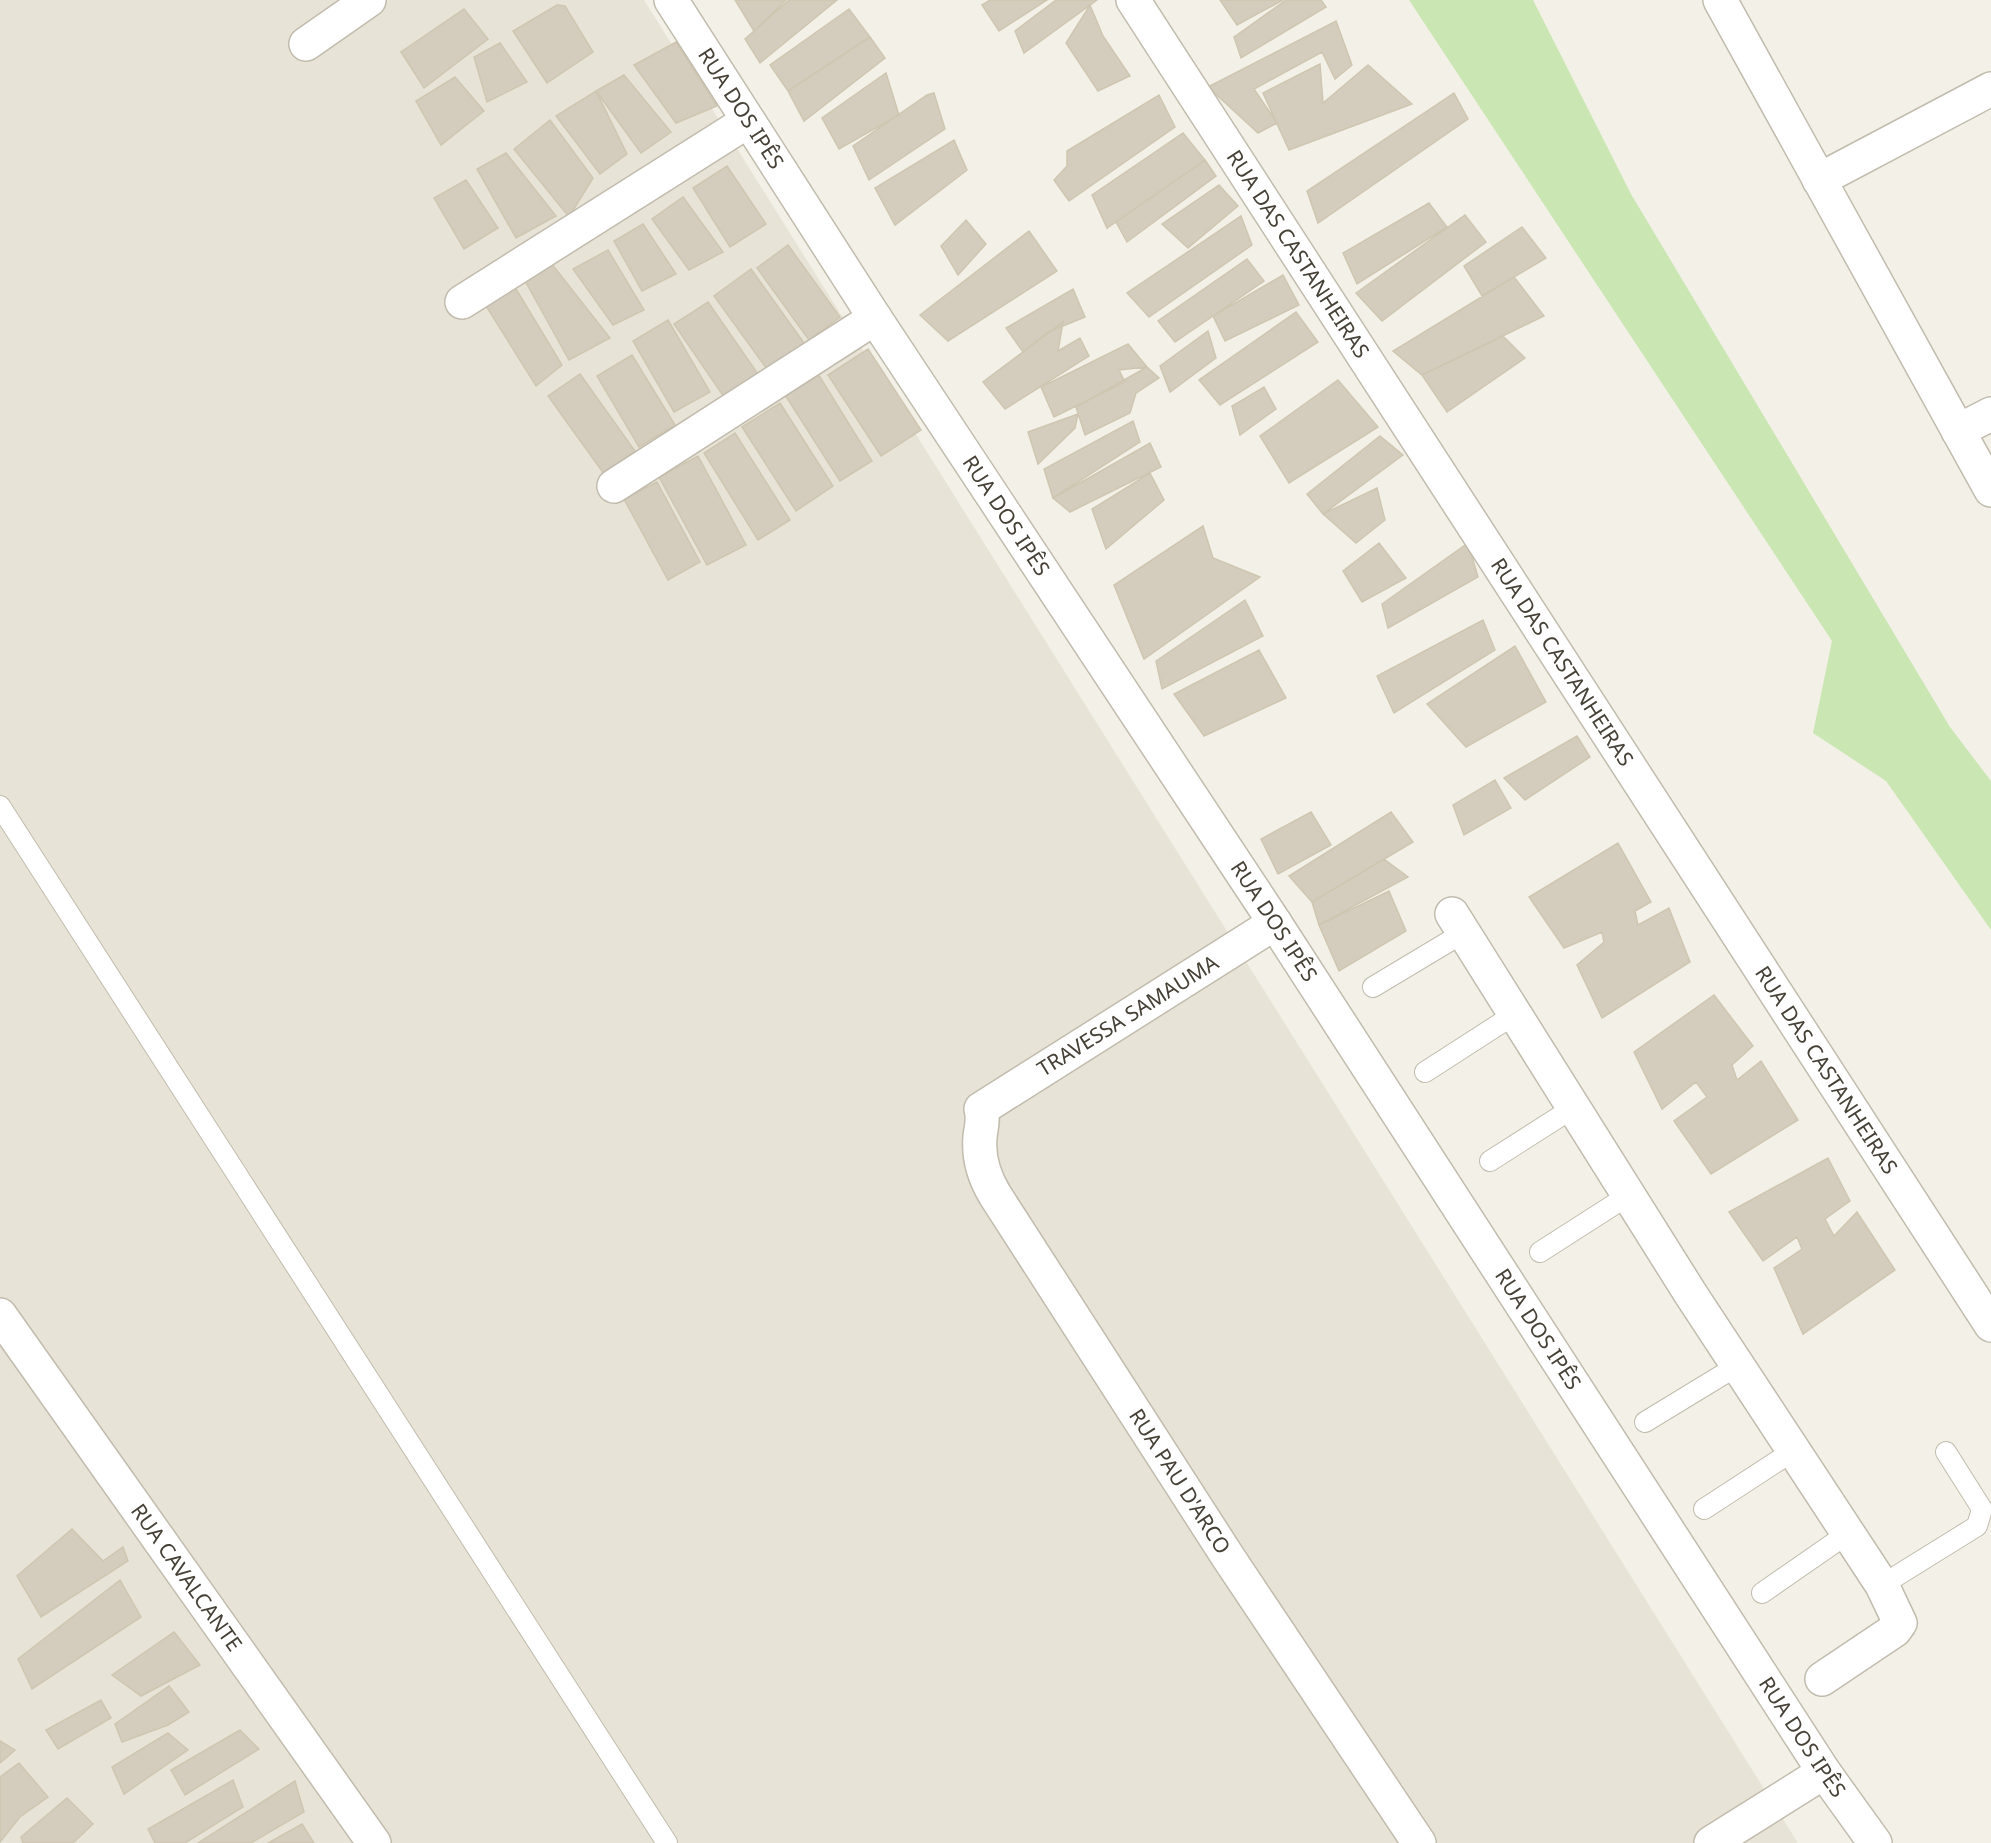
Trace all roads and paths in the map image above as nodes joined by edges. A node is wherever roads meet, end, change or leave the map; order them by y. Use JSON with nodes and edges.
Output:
{"nodes":[{"id":1,"x":369,"y":0,"type":"edge"},
{"id":2,"x":671,"y":0,"type":"edge"},
{"id":3,"x":1133,"y":0,"type":"edge"},
{"id":4,"x":1720,"y":0,"type":"edge"},
{"id":5,"x":306,"y":44,"type":"dead end"},
{"id":6,"x":1991,"y":89,"type":"edge"},
{"id":7,"x":748,"y":122,"type":"junction"},
{"id":8,"x":1819,"y":180,"type":"junction"},
{"id":9,"x":462,"y":302,"type":"dead end"},
{"id":10,"x":874,"y":318,"type":"junction"},
{"id":11,"x":1991,"y":414,"type":"edge"},
{"id":12,"x":1958,"y":431,"type":"junction"},
{"id":13,"x":614,"y":486,"type":"dead end"},
{"id":14,"x":1991,"y":490,"type":"edge"},
{"id":15,"x":0,"y":806,"type":"edge"},
{"id":16,"x":1275,"y":923,"type":"junction"},
{"id":17,"x":1458,"y":924,"type":"joint"},
{"id":18,"x":1373,"y":987,"type":"dead end"},
{"id":19,"x":1515,"y":1014,"type":"junction"},
{"id":20,"x":1425,"y":1072,"type":"dead end"},
{"id":21,"x":1574,"y":1108,"type":"junction"},
{"id":22,"x":981,"y":1109,"type":"joint"},
{"id":23,"x":1490,"y":1161,"type":"dead end"},
{"id":24,"x":1629,"y":1195,"type":"junction"},
{"id":25,"x":1540,"y":1252,"type":"dead end"},
{"id":26,"x":0,"y":1315,"type":"edge"},
{"id":27,"x":1991,"y":1325,"type":"edge"},
{"id":28,"x":1737,"y":1365,"type":"junction"},
{"id":29,"x":1645,"y":1422,"type":"dead end"},
{"id":30,"x":1793,"y":1451,"type":"junction"},
{"id":31,"x":1946,"y":1452,"type":"dead end"},
{"id":32,"x":1704,"y":1509,"type":"dead end"},
{"id":33,"x":1847,"y":1534,"type":"junction"},
{"id":34,"x":1882,"y":1585,"type":"junction"},
{"id":35,"x":1762,"y":1593,"type":"dead end"},
{"id":36,"x":1822,"y":1679,"type":"dead end"},
{"id":37,"x":1824,"y":1772,"type":"junction"},
{"id":38,"x":374,"y":1843,"type":"edge"},
{"id":39,"x":667,"y":1843,"type":"edge"},
{"id":40,"x":1419,"y":1843,"type":"edge"},
{"id":41,"x":1711,"y":1843,"type":"edge"},
{"id":42,"x":1875,"y":1843,"type":"edge"}],
"edges":[{"from":1,"to":5,"type":"street"},
{"from":2,"to":7,"type":"street","name":"RUA DOS IPÊS"},
{"from":3,"to":27,"type":"street","name":"RUA DAS CASTANHEIRAS"},
{"from":4,"to":8,"type":"street"},
{"from":6,"to":8,"type":"street"},
{"from":7,"to":9,"type":"street"},
{"from":7,"to":10,"type":"street","name":"RUA DOS IPÊS"},
{"from":8,"to":12,"type":"street"},
{"from":10,"to":13,"type":"street"},
{"from":10,"to":16,"type":"street","name":"RUA DOS IPÊS"},
{"from":11,"to":12,"type":"street"},
{"from":12,"to":14,"type":"street"},
{"from":15,"to":39,"type":"lane"},
{"from":16,"to":22,"type":"street","name":"TRAVESSA SAMAUMA"},
{"from":16,"to":37,"type":"street","name":"RUA DOS IPÊS"},
{"from":17,"to":18,"type":"lane"},
{"from":17,"to":19,"type":"street"},
{"from":19,"to":20,"type":"lane"},
{"from":19,"to":21,"type":"street"},
{"from":21,"to":23,"type":"lane"},
{"from":21,"to":24,"type":"street"},
{"from":22,"to":40,"type":"street","name":"RUA PAU D'ARCO"},
{"from":24,"to":25,"type":"lane"},
{"from":24,"to":28,"type":"street"},
{"from":26,"to":38,"type":"street","name":"RUA CAVALCANTE"},
{"from":28,"to":29,"type":"lane"},
{"from":28,"to":30,"type":"street"},
{"from":30,"to":32,"type":"lane"},
{"from":30,"to":33,"type":"street"},
{"from":31,"to":34,"type":"lane"},
{"from":33,"to":34,"type":"street"},
{"from":33,"to":35,"type":"lane"},
{"from":34,"to":36,"type":"street"},
{"from":37,"to":41,"type":"street"},
{"from":37,"to":42,"type":"street","name":"RUA DOS IPÊS"}]}
